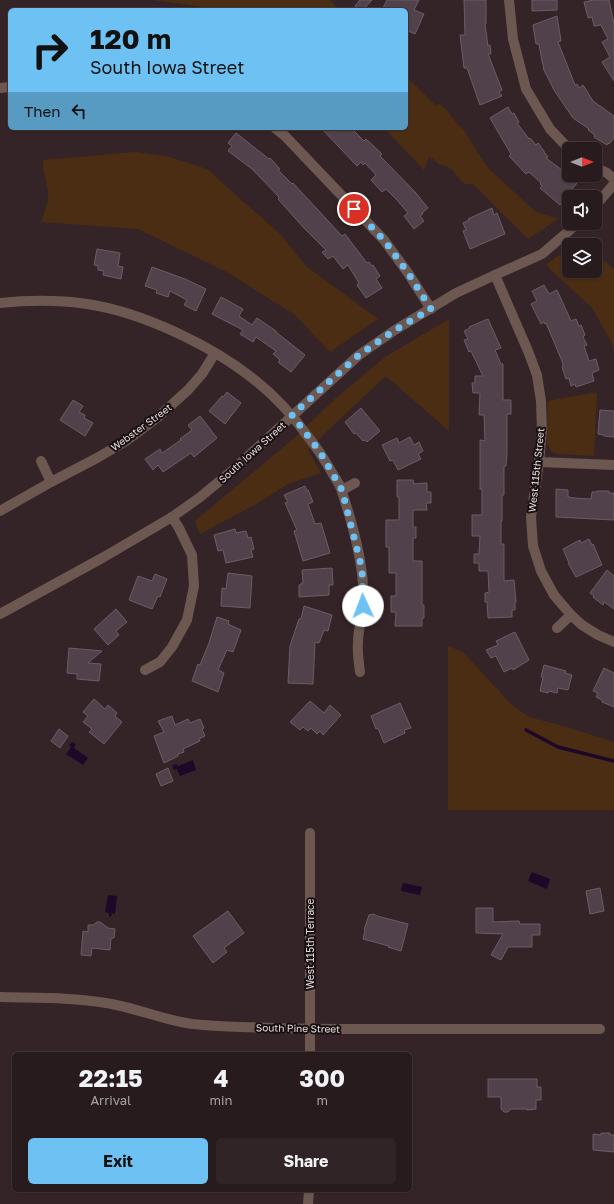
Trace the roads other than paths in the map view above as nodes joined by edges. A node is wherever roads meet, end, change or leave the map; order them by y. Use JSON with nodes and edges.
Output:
{"nodes":[{"id":1,"x":509,"y":0,"type":"edge"},
{"id":2,"x":277,"y":130,"type":"edge"},
{"id":3,"x":563,"y":142,"type":"edge"},
{"id":4,"x":602,"y":170,"type":"edge"},
{"id":5,"x":614,"y":179,"type":"edge"},
{"id":6,"x":614,"y":184,"type":"edge"},
{"id":7,"x":602,"y":198,"type":"edge"},
{"id":8,"x":570,"y":230,"type":"edge"},
{"id":9,"x":494,"y":275,"type":"junction"},
{"id":10,"x":0,"y":303,"type":"edge"},
{"id":11,"x":431,"y":309,"type":"junction"},
{"id":12,"x":215,"y":352,"type":"junction"},
{"id":13,"x":292,"y":415,"type":"junction"},
{"id":14,"x":41,"y":461,"type":"dead end"},
{"id":15,"x":539,"y":462,"type":"junction"},
{"id":16,"x":614,"y":465,"type":"edge"},
{"id":17,"x":51,"y":482,"type":"junction"},
{"id":18,"x":355,"y":483,"type":"dead end"},
{"id":19,"x":342,"y":490,"type":"junction"},
{"id":20,"x":0,"y":511,"type":"edge"},
{"id":21,"x":172,"y":517,"type":"junction"},
{"id":22,"x":0,"y":614,"type":"edge"},
{"id":23,"x":571,"y":615,"type":"junction"},
{"id":24,"x":557,"y":628,"type":"dead end"},
{"id":25,"x":614,"y":642,"type":"edge"},
{"id":26,"x":145,"y":670,"type":"dead end"},
{"id":27,"x":360,"y":672,"type":"dead end"},
{"id":28,"x":310,"y":833,"type":"dead end"},
{"id":29,"x":0,"y":997,"type":"edge"},
{"id":30,"x":310,"y":1029,"type":"junction"},
{"id":31,"x":600,"y":1029,"type":"dead end"},
{"id":32,"x":310,"y":1052,"type":"edge"},
{"id":33,"x":309,"y":1192,"type":"edge"},
{"id":34,"x":308,"y":1204,"type":"edge"}],
"edges":[{"from":1,"to":3,"type":"street"},
{"from":2,"to":11,"type":"street"},
{"from":4,"to":5,"type":"street"},
{"from":6,"to":7,"type":"street"},
{"from":8,"to":9,"type":"street","name":"South Iowa Street"},
{"from":9,"to":11,"type":"street","name":"South Iowa Street"},
{"from":9,"to":15,"type":"street","name":"West 115th Street"},
{"from":10,"to":12,"type":"street"},
{"from":11,"to":13,"type":"street","name":"South Iowa Street"},
{"from":12,"to":13,"type":"street"},
{"from":12,"to":17,"type":"street","name":"Webster Street"},
{"from":13,"to":19,"type":"street"},
{"from":13,"to":21,"type":"street","name":"South Iowa Street"},
{"from":14,"to":17,"type":"street"},
{"from":15,"to":16,"type":"street"},
{"from":15,"to":23,"type":"street","name":"West 115th Street"},
{"from":17,"to":20,"type":"street","name":"Webster Street"},
{"from":18,"to":19,"type":"street"},
{"from":19,"to":27,"type":"street"},
{"from":21,"to":22,"type":"street","name":"South Iowa Street"},
{"from":21,"to":26,"type":"street"},
{"from":23,"to":24,"type":"street"},
{"from":23,"to":25,"type":"street","name":"West 115th Street"},
{"from":28,"to":30,"type":"street","name":"West 115th Terrace"},
{"from":29,"to":30,"type":"street","name":"South Pine Street"},
{"from":30,"to":31,"type":"street","name":"South Pine Street"},
{"from":30,"to":32,"type":"street","name":"West 115th Terrace"},
{"from":33,"to":34,"type":"street"}]}
